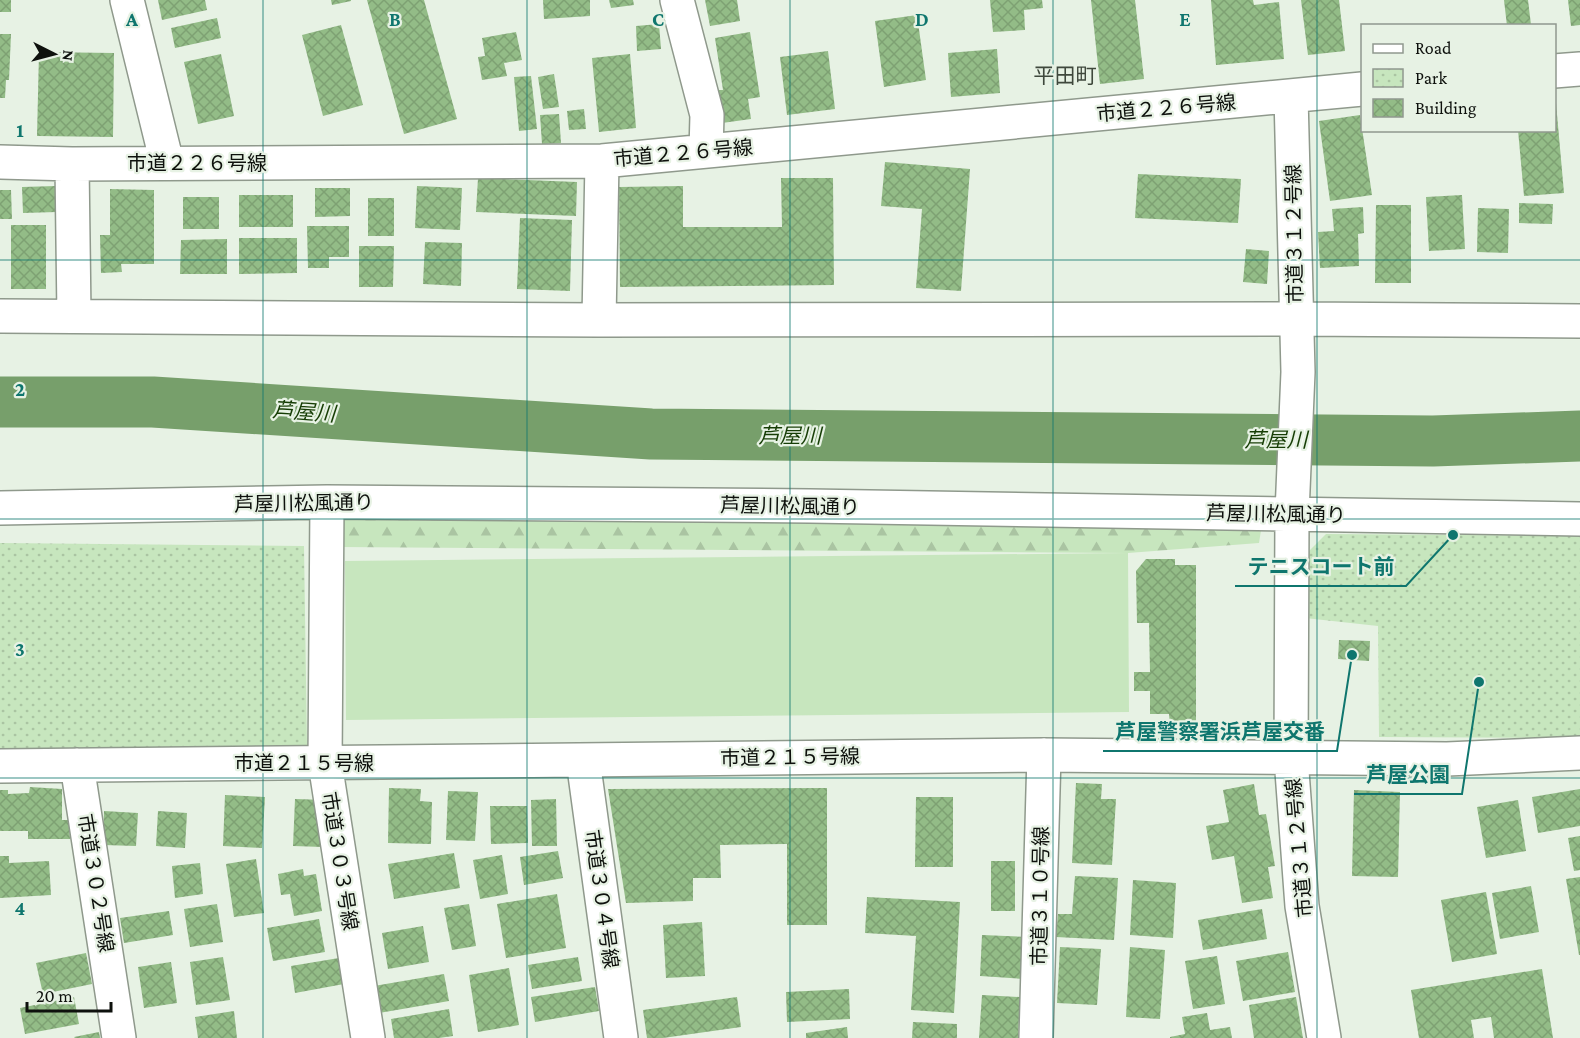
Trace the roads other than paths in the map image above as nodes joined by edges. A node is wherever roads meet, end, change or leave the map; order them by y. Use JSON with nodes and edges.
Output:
{"nodes":[{"id":1,"x":127,"y":0,"type":"edge"},
{"id":2,"x":677,"y":0,"type":"edge"},
{"id":3,"x":1580,"y":69,"type":"edge"},
{"id":4,"x":1556,"y":71,"type":"edge"},
{"id":5,"x":1361,"y":89,"type":"edge"},
{"id":6,"x":1291,"y":96,"type":"junction"},
{"id":7,"x":706,"y":151,"type":"junction"},
{"id":8,"x":602,"y":161,"type":"junction"},
{"id":9,"x":0,"y":162,"type":"edge"},
{"id":10,"x":167,"y":163,"type":"junction"},
{"id":11,"x":72,"y":164,"type":"junction"},
{"id":12,"x":0,"y":316,"type":"edge"},
{"id":13,"x":74,"y":316,"type":"junction"},
{"id":14,"x":1296,"y":319,"type":"junction"},
{"id":15,"x":599,"y":320,"type":"junction"},
{"id":16,"x":1580,"y":321,"type":"edge"},
{"id":17,"x":327,"y":502,"type":"junction"},
{"id":18,"x":0,"y":508,"type":"edge"},
{"id":19,"x":1292,"y":509,"type":"junction"},
{"id":20,"x":1580,"y":519,"type":"edge"},
{"id":21,"x":1580,"y":753,"type":"edge"},
{"id":22,"x":1044,"y":755,"type":"junction"},
{"id":23,"x":1291,"y":758,"type":"junction"},
{"id":24,"x":583,"y":760,"type":"junction"},
{"id":25,"x":325,"y":763,"type":"junction"},
{"id":26,"x":77,"y":765,"type":"junction"},
{"id":27,"x":0,"y":766,"type":"edge"},
{"id":28,"x":119,"y":1038,"type":"edge"},
{"id":29,"x":368,"y":1038,"type":"edge"},
{"id":30,"x":621,"y":1038,"type":"edge"},
{"id":31,"x":1036,"y":1038,"type":"edge"},
{"id":32,"x":1324,"y":1038,"type":"edge"}],
"edges":[{"from":1,"to":10,"type":"street"},
{"from":2,"to":7,"type":"street"},
{"from":3,"to":4,"type":"street"},
{"from":5,"to":6,"type":"street","name":"市道２２６号線"},
{"from":6,"to":7,"type":"street","name":"市道２２６号線"},
{"from":6,"to":14,"type":"street","name":"市道３１２号線"},
{"from":7,"to":8,"type":"street","name":"市道２２６号線"},
{"from":8,"to":10,"type":"street","name":"市道２２６号線"},
{"from":8,"to":15,"type":"street"},
{"from":9,"to":11,"type":"street","name":"市道２２６号線"},
{"from":10,"to":11,"type":"street","name":"市道２２６号線"},
{"from":11,"to":13,"type":"street"},
{"from":12,"to":13,"type":"street"},
{"from":13,"to":15,"type":"street"},
{"from":14,"to":15,"type":"street"},
{"from":14,"to":16,"type":"street"},
{"from":14,"to":19,"type":"street","name":"市道３１２号線"},
{"from":17,"to":18,"type":"street","name":"芦屋川松風通り"},
{"from":17,"to":19,"type":"street","name":"芦屋川松風通り"},
{"from":17,"to":25,"type":"street","name":"市道３０３号線"},
{"from":19,"to":20,"type":"street","name":"芦屋川松風通り"},
{"from":19,"to":23,"type":"street","name":"市道３１２号線"},
{"from":21,"to":23,"type":"street","name":"市道２１５号線"},
{"from":22,"to":23,"type":"street","name":"市道２１５号線"},
{"from":22,"to":24,"type":"street","name":"市道２１５号線"},
{"from":22,"to":31,"type":"street","name":"市道３１０号線"},
{"from":23,"to":32,"type":"street","name":"市道３１２号線"},
{"from":24,"to":25,"type":"street","name":"市道２１５号線"},
{"from":24,"to":30,"type":"street","name":"市道３０４号線"},
{"from":25,"to":26,"type":"street","name":"市道２１５号線"},
{"from":25,"to":29,"type":"street","name":"市道３０３号線"},
{"from":26,"to":27,"type":"street","name":"市道２１５号線"},
{"from":26,"to":28,"type":"street","name":"市道３０２号線"}]}
